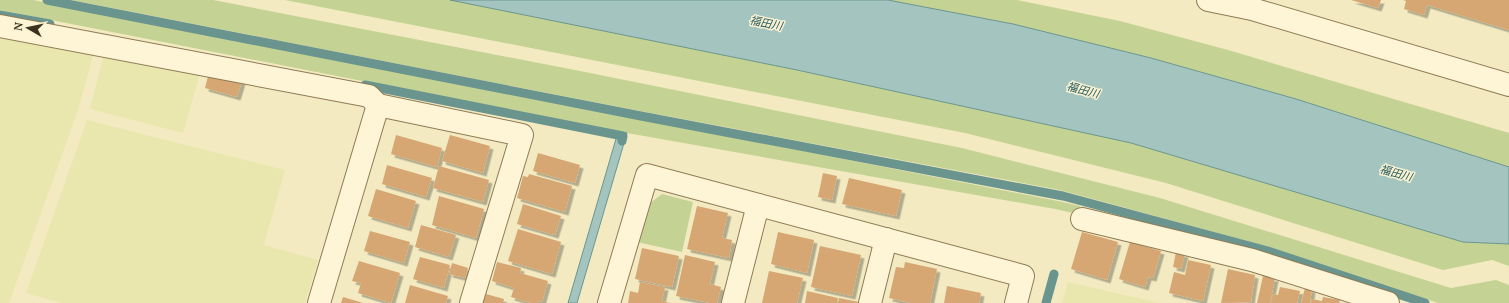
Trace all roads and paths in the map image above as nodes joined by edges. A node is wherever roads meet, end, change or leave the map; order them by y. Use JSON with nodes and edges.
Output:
{"nodes":[{"id":1,"x":1208,"y":0,"type":"edge"},
{"id":2,"x":1254,"y":5,"type":"edge"},
{"id":3,"x":0,"y":26,"type":"edge"},
{"id":4,"x":1509,"y":85,"type":"edge"},
{"id":5,"x":378,"y":105,"type":"junction"},
{"id":6,"x":758,"y":205,"type":"junction"},
{"id":7,"x":1082,"y":219,"type":"dead end"},
{"id":8,"x":886,"y":239,"type":"junction"},
{"id":9,"x":319,"y":303,"type":"edge"},
{"id":10,"x":471,"y":303,"type":"edge"},
{"id":11,"x":609,"y":303,"type":"edge"},
{"id":12,"x":733,"y":303,"type":"edge"},
{"id":13,"x":870,"y":303,"type":"edge"},
{"id":14,"x":1016,"y":303,"type":"edge"},
{"id":15,"x":1388,"y":303,"type":"edge"}],
"edges":[{"from":1,"to":2,"type":"street"},
{"from":2,"to":4,"type":"street"},
{"from":3,"to":5,"type":"street"},
{"from":5,"to":9,"type":"street"},
{"from":5,"to":10,"type":"street"},
{"from":6,"to":8,"type":"street"},
{"from":6,"to":11,"type":"street"},
{"from":6,"to":12,"type":"street"},
{"from":7,"to":15,"type":"street"},
{"from":8,"to":13,"type":"street"},
{"from":8,"to":14,"type":"street"}]}
